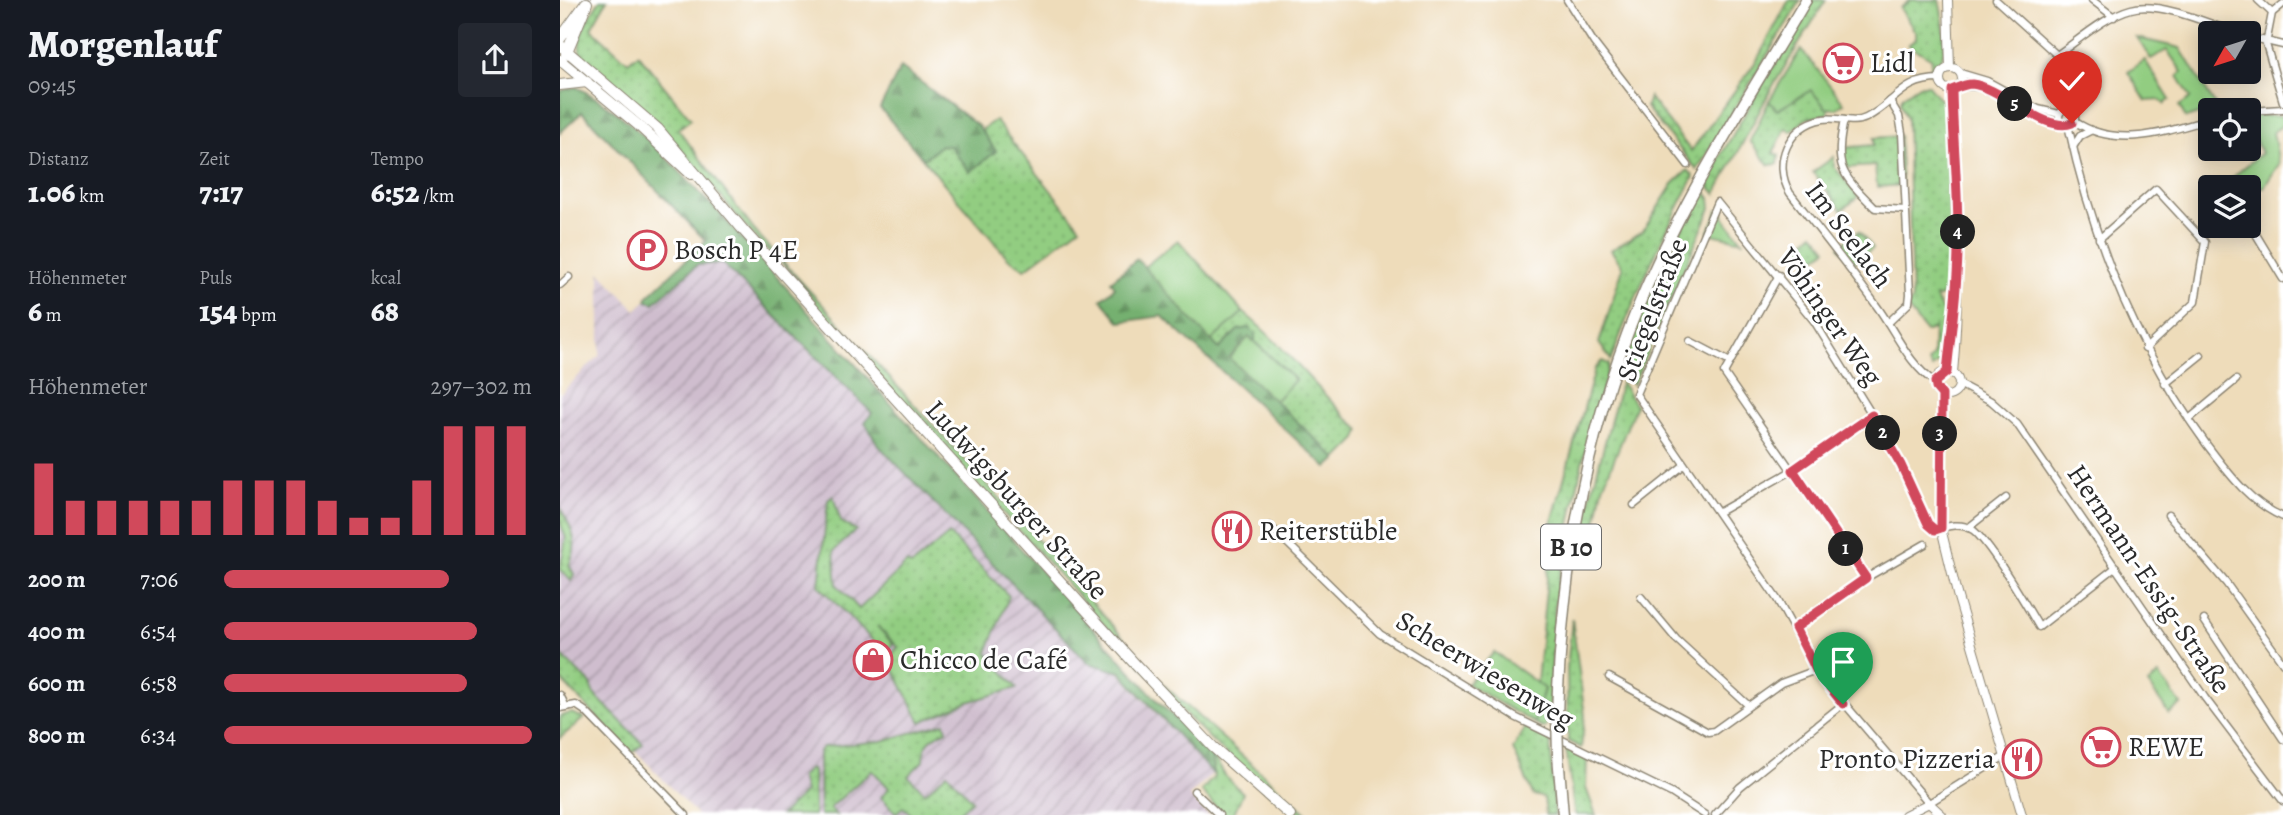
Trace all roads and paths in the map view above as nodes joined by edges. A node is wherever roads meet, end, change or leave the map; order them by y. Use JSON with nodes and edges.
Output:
{"nodes":[{"id":1,"x":1567,"y":0,"type":"edge"},
{"id":2,"x":1806,"y":0,"type":"edge"},
{"id":3,"x":1942,"y":0,"type":"edge"},
{"id":4,"x":1948,"y":0,"type":"edge"},
{"id":5,"x":1996,"y":0,"type":"edge"},
{"id":6,"x":2092,"y":0,"type":"edge"},
{"id":7,"x":2164,"y":0,"type":"edge"},
{"id":8,"x":2258,"y":0,"type":"edge"},
{"id":9,"x":588,"y":1,"type":"edge"},
{"id":10,"x":2283,"y":4,"type":"edge"},
{"id":11,"x":2161,"y":10,"type":"junction"},
{"id":12,"x":578,"y":12,"type":"junction"},
{"id":13,"x":1947,"y":13,"type":"junction"},
{"id":14,"x":2272,"y":13,"type":"junction"},
{"id":15,"x":2114,"y":17,"type":"junction"},
{"id":16,"x":560,"y":21,"type":"edge"},
{"id":17,"x":2198,"y":21,"type":"edge"},
{"id":18,"x":560,"y":39,"type":"edge"},
{"id":19,"x":2261,"y":42,"type":"edge"},
{"id":20,"x":2266,"y":44,"type":"junction"},
{"id":21,"x":2283,"y":46,"type":"edge"},
{"id":22,"x":564,"y":48,"type":"edge"},
{"id":23,"x":2057,"y":55,"type":"junction"},
{"id":24,"x":561,"y":63,"type":"edge"},
{"id":25,"x":1950,"y":68,"type":"junction"},
{"id":26,"x":1960,"y":73,"type":"junction"},
{"id":27,"x":1940,"y":79,"type":"junction"},
{"id":28,"x":588,"y":82,"type":"junction"},
{"id":29,"x":560,"y":85,"type":"edge"},
{"id":30,"x":1956,"y":88,"type":"junction"},
{"id":31,"x":1890,"y":101,"type":"junction"},
{"id":32,"x":2283,"y":102,"type":"edge"},
{"id":33,"x":2283,"y":108,"type":"edge"},
{"id":34,"x":2261,"y":110,"type":"edge"},
{"id":35,"x":2062,"y":111,"type":"junction"},
{"id":36,"x":1844,"y":120,"type":"junction"},
{"id":37,"x":2068,"y":123,"type":"junction"},
{"id":38,"x":2198,"y":123,"type":"edge"},
{"id":39,"x":2090,"y":131,"type":"junction"},
{"id":40,"x":2073,"y":147,"type":"junction"},
{"id":41,"x":1688,"y":165,"type":"dead end"},
{"id":42,"x":1717,"y":202,"type":"joint"},
{"id":43,"x":721,"y":204,"type":"junction"},
{"id":44,"x":1905,"y":210,"type":"junction"},
{"id":45,"x":2258,"y":238,"type":"edge"},
{"id":46,"x":2099,"y":239,"type":"junction"},
{"id":47,"x":1779,"y":275,"type":"junction"},
{"id":48,"x":569,"y":277,"type":"dead end"},
{"id":49,"x":2283,"y":279,"type":"edge"},
{"id":50,"x":560,"y":285,"type":"edge"},
{"id":51,"x":1888,"y":323,"type":"junction"},
{"id":52,"x":1690,"y":341,"type":"dead end"},
{"id":53,"x":2145,"y":349,"type":"junction"},
{"id":54,"x":2201,"y":355,"type":"dead end"},
{"id":55,"x":1730,"y":362,"type":"junction"},
{"id":56,"x":1950,"y":373,"type":"junction"},
{"id":57,"x":2235,"y":380,"type":"dead end"},
{"id":58,"x":1935,"y":382,"type":"junction"},
{"id":59,"x":2165,"y":384,"type":"junction"},
{"id":60,"x":1959,"y":387,"type":"junction"},
{"id":61,"x":1945,"y":396,"type":"junction"},
{"id":62,"x":1872,"y":415,"type":"junction"},
{"id":63,"x":2189,"y":419,"type":"junction"},
{"id":64,"x":1684,"y":465,"type":"junction"},
{"id":65,"x":1793,"y":470,"type":"junction"},
{"id":66,"x":2006,"y":498,"type":"dead end"},
{"id":67,"x":1634,"y":505,"type":"dead end"},
{"id":68,"x":1718,"y":512,"type":"junction"},
{"id":69,"x":2168,"y":515,"type":"dead end"},
{"id":70,"x":2283,"y":517,"type":"edge"},
{"id":71,"x":1270,"y":526,"type":"dead end"},
{"id":72,"x":1941,"y":528,"type":"junction"},
{"id":73,"x":1968,"y":528,"type":"junction"},
{"id":74,"x":1925,"y":544,"type":"dead end"},
{"id":75,"x":2116,"y":567,"type":"junction"},
{"id":76,"x":1866,"y":578,"type":"junction"},
{"id":77,"x":1641,"y":597,"type":"dead end"},
{"id":78,"x":2204,"y":620,"type":"dead end"},
{"id":79,"x":1795,"y":628,"type":"junction"},
{"id":80,"x":2283,"y":663,"type":"edge"},
{"id":81,"x":1816,"y":670,"type":"junction"},
{"id":82,"x":1609,"y":677,"type":"dead end"},
{"id":83,"x":560,"y":695,"type":"edge"},
{"id":84,"x":1843,"y":704,"type":"junction"},
{"id":85,"x":1748,"y":705,"type":"junction"},
{"id":86,"x":562,"y":707,"type":"edge"},
{"id":87,"x":2283,"y":739,"type":"edge"},
{"id":88,"x":2005,"y":756,"type":"junction"},
{"id":89,"x":1560,"y":788,"type":"junction"},
{"id":90,"x":1194,"y":791,"type":"dead end"},
{"id":91,"x":2283,"y":801,"type":"edge"},
{"id":92,"x":1929,"y":803,"type":"junction"},
{"id":93,"x":686,"y":815,"type":"edge"},
{"id":94,"x":1219,"y":815,"type":"edge"},
{"id":95,"x":1290,"y":815,"type":"edge"},
{"id":96,"x":1563,"y":815,"type":"edge"},
{"id":97,"x":1570,"y":815,"type":"edge"},
{"id":98,"x":1705,"y":815,"type":"edge"},
{"id":99,"x":1715,"y":815,"type":"edge"},
{"id":100,"x":1905,"y":815,"type":"edge"},
{"id":101,"x":1942,"y":815,"type":"edge"},
{"id":102,"x":2022,"y":815,"type":"edge"}],
"edges":[{"from":1,"to":41,"type":"street"},
{"from":2,"to":89,"type":"main road","number":"B 10","bridge":true},
{"from":3,"to":13,"type":"street"},
{"from":4,"to":13,"type":"street"},
{"from":5,"to":23,"type":"street"},
{"from":6,"to":15,"type":"street"},
{"from":7,"to":11,"type":"street"},
{"from":8,"to":14,"type":"street"},
{"from":9,"to":12,"type":"main road"},
{"from":9,"to":22,"type":"main road"},
{"from":10,"to":14,"type":"street"},
{"from":11,"to":15,"type":"street"},
{"from":11,"to":17,"type":"street"},
{"from":12,"to":16,"type":"main road"},
{"from":12,"to":18,"type":"main road"},
{"from":13,"to":25,"type":"street"},
{"from":14,"to":20,"type":"street"},
{"from":15,"to":23,"type":"street"},
{"from":19,"to":20,"type":"street"},
{"from":20,"to":21,"type":"street"},
{"from":20,"to":32,"type":"street"},
{"from":22,"to":24,"type":"main road"},
{"from":22,"to":43,"type":"main road"},
{"from":23,"to":35,"type":"street"},
{"from":24,"to":28,"type":"main road"},
{"from":25,"to":26,"type":"street"},
{"from":25,"to":27,"type":"street"},
{"from":26,"to":30,"type":"street"},
{"from":26,"to":35,"type":"street"},
{"from":27,"to":30,"type":"street"},
{"from":27,"to":31,"type":"street","name":"Im Seelach"},
{"from":28,"to":29,"type":"main road"},
{"from":28,"to":43,"type":"main road"},
{"from":30,"to":37,"type":"street"},
{"from":30,"to":56,"type":"street"},
{"from":31,"to":36,"type":"street","name":"Im Seelach"},
{"from":31,"to":44,"type":"street"},
{"from":33,"to":34,"type":"street"},
{"from":35,"to":37,"type":"street"},
{"from":35,"to":37,"type":"street"},
{"from":36,"to":44,"type":"street"},
{"from":36,"to":51,"type":"street","name":"Im Seelach"},
{"from":37,"to":39,"type":"street"},
{"from":37,"to":40,"type":"street"},
{"from":38,"to":39,"type":"street"},
{"from":39,"to":40,"type":"street"},
{"from":40,"to":46,"type":"street"},
{"from":42,"to":47,"type":"street","name":"Vöhinger Weg"},
{"from":42,"to":64,"type":"street","name":"Stiegelstraße"},
{"from":43,"to":95,"type":"main road","name":"Ludwigsburger Straße"},
{"from":44,"to":51,"type":"street"},
{"from":45,"to":49,"type":"street"},
{"from":46,"to":53,"type":"street"},
{"from":46,"to":53,"type":"street"},
{"from":47,"to":55,"type":"street"},
{"from":47,"to":62,"type":"street","name":"Vöhinger Weg"},
{"from":48,"to":50,"type":"street"},
{"from":51,"to":58,"type":"street","name":"Im Seelach"},
{"from":52,"to":55,"type":"street"},
{"from":53,"to":59,"type":"street"},
{"from":54,"to":59,"type":"street"},
{"from":55,"to":65,"type":"street"},
{"from":56,"to":58,"type":"street"},
{"from":56,"to":60,"type":"street"},
{"from":57,"to":63,"type":"street"},
{"from":58,"to":61,"type":"street"},
{"from":59,"to":63,"type":"street"},
{"from":60,"to":61,"type":"street"},
{"from":60,"to":75,"type":"street","name":"Hermann-Essig-Straße"},
{"from":61,"to":72,"type":"street"},
{"from":62,"to":65,"type":"street"},
{"from":62,"to":72,"type":"street","name":"Vöhinger Weg"},
{"from":63,"to":70,"type":"street"},
{"from":64,"to":67,"type":"street"},
{"from":64,"to":68,"type":"street","name":"Stiegelstraße"},
{"from":65,"to":68,"type":"street"},
{"from":65,"to":76,"type":"street"},
{"from":66,"to":73,"type":"street"},
{"from":68,"to":79,"type":"street","name":"Stiegelstraße"},
{"from":69,"to":80,"type":"street"},
{"from":71,"to":98,"type":"street","name":"Scheerwiesenweg"},
{"from":72,"to":73,"type":"street"},
{"from":72,"to":88,"type":"street"},
{"from":73,"to":75,"type":"street"},
{"from":74,"to":76,"type":"street"},
{"from":75,"to":91,"type":"street","name":"Hermann-Essig-Straße"},
{"from":76,"to":79,"type":"street"},
{"from":77,"to":85,"type":"street"},
{"from":78,"to":87,"type":"street"},
{"from":79,"to":81,"type":"street","name":"Stiegelstraße"},
{"from":81,"to":84,"type":"street","name":"Stiegelstraße"},
{"from":81,"to":85,"type":"street"},
{"from":82,"to":85,"type":"street"},
{"from":83,"to":86,"type":"street"},
{"from":84,"to":92,"type":"street","name":"Stiegelstraße"},
{"from":84,"to":99,"type":"street"},
{"from":86,"to":93,"type":"street"},
{"from":88,"to":92,"type":"street"},
{"from":88,"to":102,"type":"street"},
{"from":89,"to":96,"type":"main road","number":"B 10"},
{"from":89,"to":97,"type":"main road"},
{"from":90,"to":94,"type":"street"},
{"from":92,"to":100,"type":"street"},
{"from":92,"to":101,"type":"street"}]}
